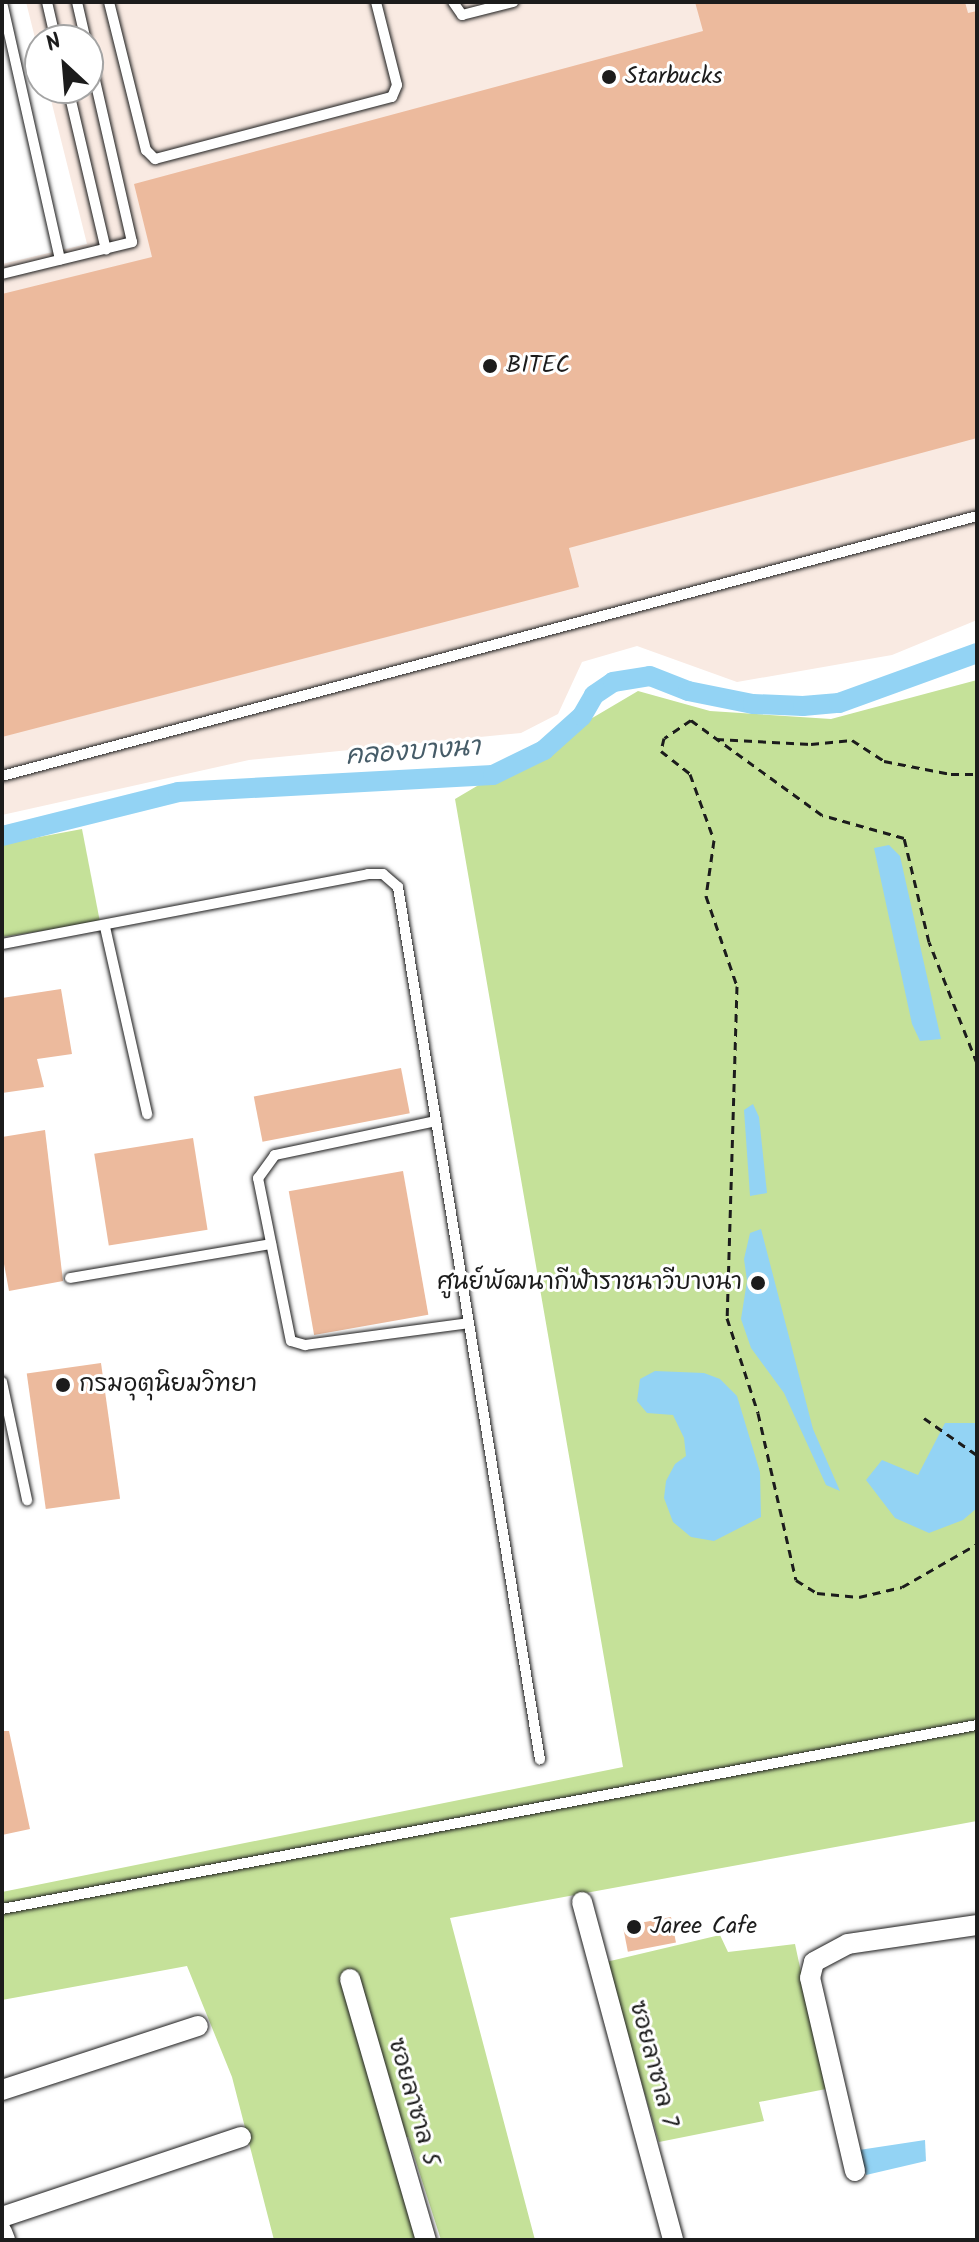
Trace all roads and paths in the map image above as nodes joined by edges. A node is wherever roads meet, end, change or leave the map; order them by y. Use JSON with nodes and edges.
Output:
{"nodes":[{"id":1,"x":2,"y":2,"type":"edge"},
{"id":2,"x":47,"y":2,"type":"edge"},
{"id":3,"x":77,"y":2,"type":"edge"},
{"id":4,"x":109,"y":2,"type":"edge"},
{"id":5,"x":376,"y":2,"type":"edge"},
{"id":6,"x":453,"y":2,"type":"edge"},
{"id":7,"x":513,"y":2,"type":"edge"},
{"id":8,"x":52,"y":24,"type":"edge"},
{"id":9,"x":82,"y":24,"type":"edge"},
{"id":10,"x":72,"y":104,"type":"edge"},
{"id":11,"x":100,"y":104,"type":"edge"},
{"id":12,"x":106,"y":250,"type":"junction"},
{"id":13,"x":60,"y":260,"type":"junction"},
{"id":14,"x":2,"y":274,"type":"edge"},
{"id":15,"x":977,"y":516,"type":"edge"},
{"id":16,"x":716,"y":739,"type":"junction"},
{"id":17,"x":977,"y":774,"type":"edge"},
{"id":18,"x":2,"y":776,"type":"edge"},
{"id":19,"x":105,"y":927,"type":"junction"},
{"id":20,"x":2,"y":944,"type":"edge"},
{"id":21,"x":977,"y":1063,"type":"edge"},
{"id":22,"x":147,"y":1114,"type":"dead end"},
{"id":23,"x":436,"y":1121,"type":"junction"},
{"id":24,"x":271,"y":1244,"type":"junction"},
{"id":25,"x":70,"y":1278,"type":"dead end"},
{"id":26,"x":469,"y":1323,"type":"junction"},
{"id":27,"x":2,"y":1382,"type":"edge"},
{"id":28,"x":924,"y":1418,"type":"dead end"},
{"id":29,"x":977,"y":1455,"type":"edge"},
{"id":30,"x":27,"y":1500,"type":"dead end"},
{"id":31,"x":977,"y":1544,"type":"edge"},
{"id":32,"x":977,"y":1725,"type":"edge"},
{"id":33,"x":540,"y":1760,"type":"dead end"},
{"id":34,"x":582,"y":1902,"type":"dead end"},
{"id":35,"x":2,"y":1909,"type":"edge"},
{"id":36,"x":977,"y":1925,"type":"edge"},
{"id":37,"x":350,"y":1979,"type":"dead end"},
{"id":38,"x":198,"y":2026,"type":"dead end"},
{"id":39,"x":2,"y":2090,"type":"edge"},
{"id":40,"x":241,"y":2137,"type":"dead end"},
{"id":41,"x":855,"y":2171,"type":"dead end"},
{"id":42,"x":2,"y":2217,"type":"edge"},
{"id":43,"x":2,"y":2232,"type":"edge"},
{"id":44,"x":5,"y":2240,"type":"edge"},
{"id":45,"x":426,"y":2240,"type":"edge"},
{"id":46,"x":673,"y":2240,"type":"edge"}],
"edges":[{"from":1,"to":13,"type":"lane"},
{"from":2,"to":8,"type":"lane"},
{"from":3,"to":9,"type":"lane"},
{"from":4,"to":5,"type":"lane"},
{"from":6,"to":7,"type":"lane"},
{"from":10,"to":12,"type":"lane"},
{"from":11,"to":12,"type":"lane"},
{"from":12,"to":13,"type":"lane"},
{"from":13,"to":14,"type":"lane"},
{"from":15,"to":18,"type":"lane"},
{"from":16,"to":17,"type":"path"},
{"from":16,"to":21,"type":"path"},
{"from":16,"to":31,"type":"path"},
{"from":19,"to":20,"type":"lane"},
{"from":19,"to":22,"type":"lane"},
{"from":19,"to":23,"type":"lane"},
{"from":23,"to":24,"type":"lane"},
{"from":23,"to":26,"type":"lane"},
{"from":24,"to":25,"type":"lane"},
{"from":24,"to":26,"type":"lane"},
{"from":26,"to":33,"type":"lane"},
{"from":27,"to":30,"type":"lane"},
{"from":28,"to":29,"type":"path"},
{"from":32,"to":35,"type":"lane"},
{"from":34,"to":46,"type":"street","name":"ซอยลาซาล 7"},
{"from":36,"to":41,"type":"street"},
{"from":37,"to":45,"type":"street","name":"ซอยลาซาล 5"},
{"from":38,"to":39,"type":"street"},
{"from":40,"to":42,"type":"street"},
{"from":43,"to":44,"type":"street"}]}
